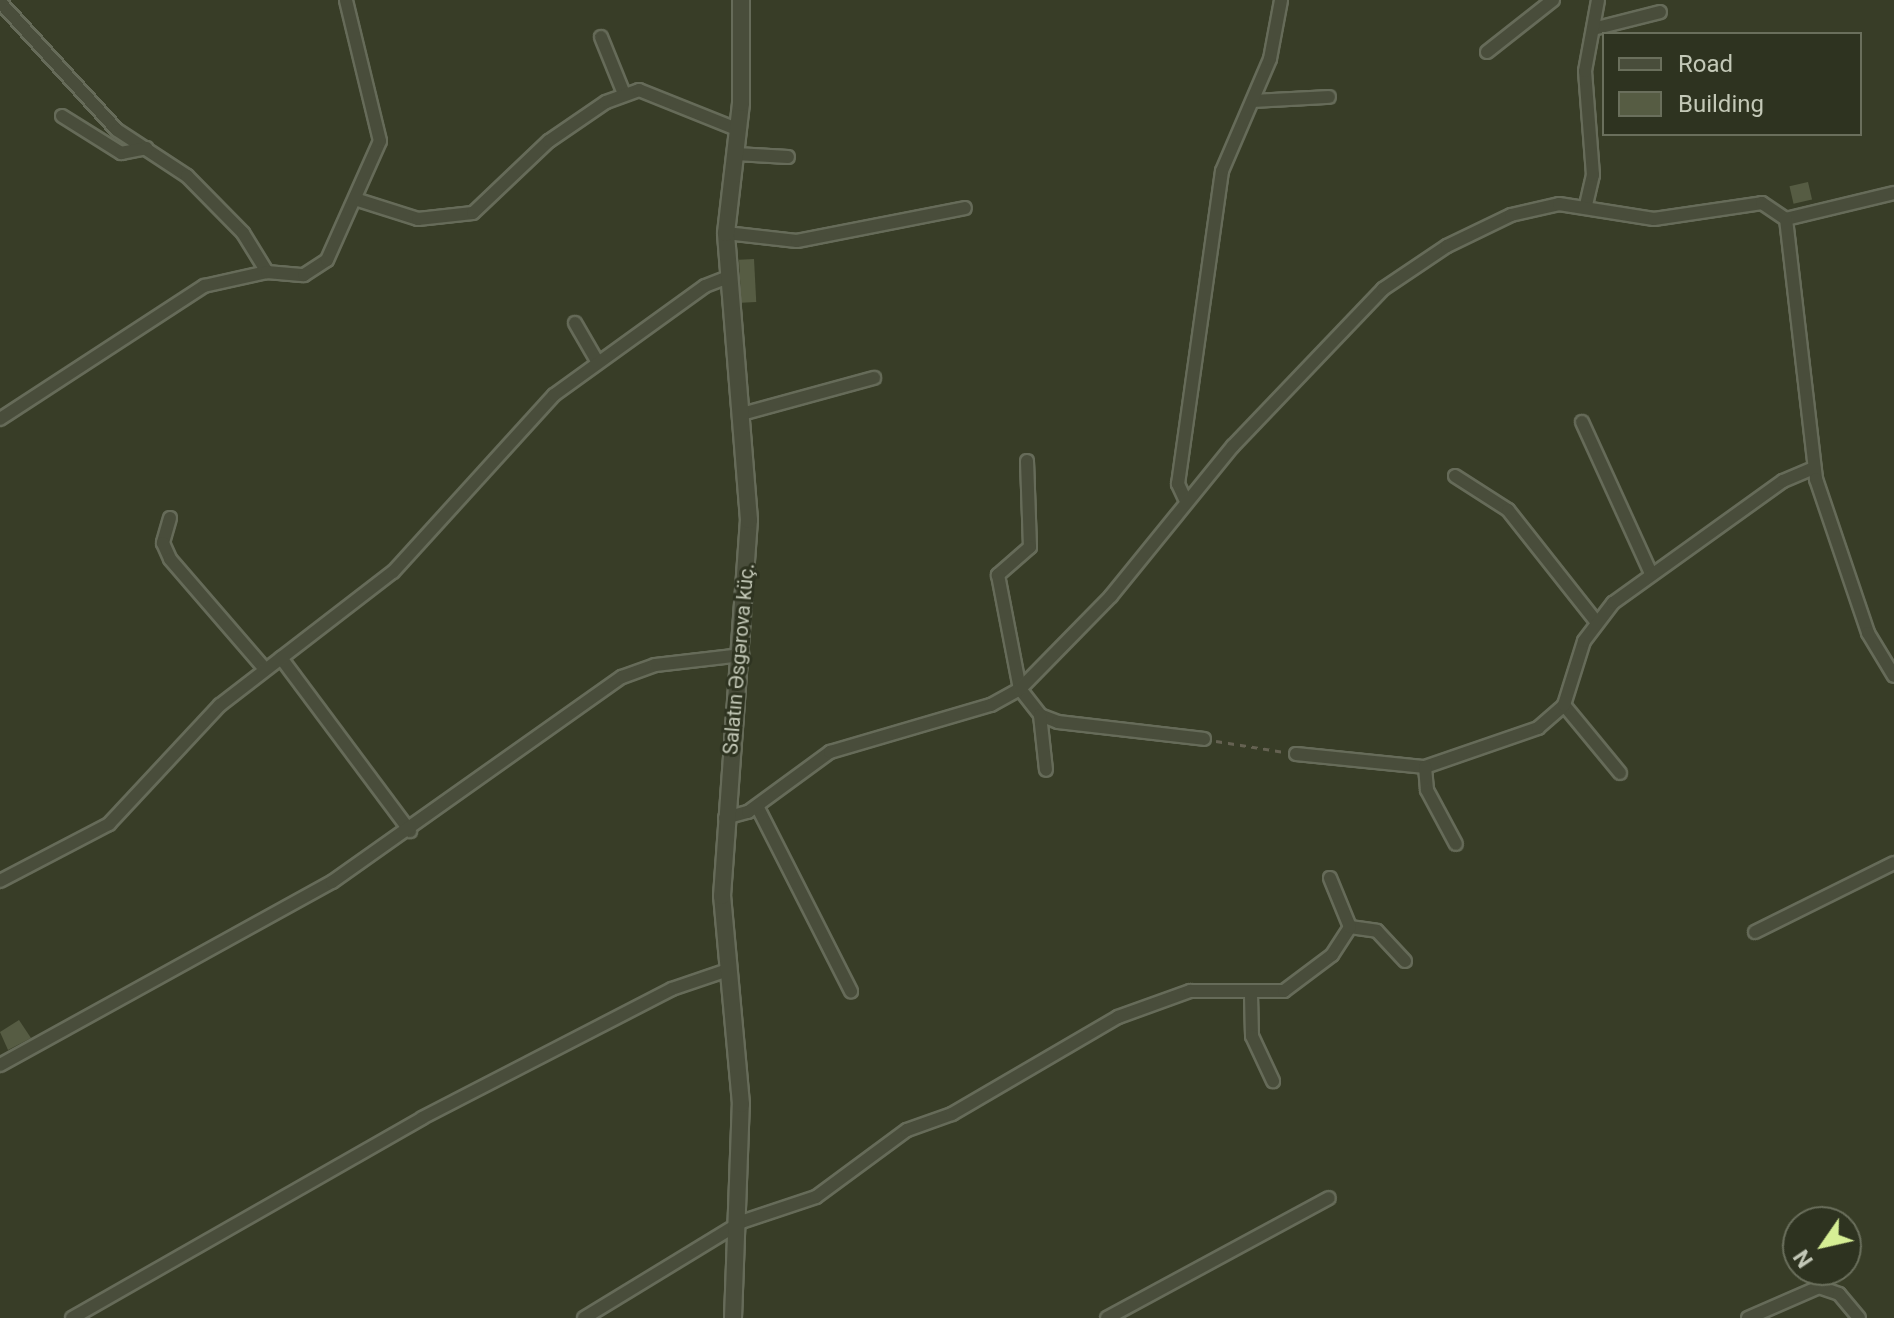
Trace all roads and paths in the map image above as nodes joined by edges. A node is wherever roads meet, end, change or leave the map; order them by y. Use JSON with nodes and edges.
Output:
{"nodes":[{"id":1,"x":346,"y":0,"type":"edge"},
{"id":2,"x":741,"y":0,"type":"edge"},
{"id":3,"x":1281,"y":0,"type":"edge"},
{"id":4,"x":1553,"y":0,"type":"edge"},
{"id":5,"x":1600,"y":1,"type":"edge"},
{"id":6,"x":0,"y":2,"type":"edge"},
{"id":7,"x":1660,"y":12,"type":"dead end"},
{"id":8,"x":1593,"y":29,"type":"junction"},
{"id":9,"x":601,"y":37,"type":"dead end"},
{"id":10,"x":1487,"y":52,"type":"dead end"},
{"id":11,"x":624,"y":94,"type":"junction"},
{"id":12,"x":1329,"y":97,"type":"dead end"},
{"id":13,"x":1254,"y":101,"type":"junction"},
{"id":14,"x":62,"y":116,"type":"dead end"},
{"id":15,"x":739,"y":130,"type":"junction"},
{"id":16,"x":147,"y":148,"type":"junction"},
{"id":17,"x":736,"y":154,"type":"junction"},
{"id":18,"x":788,"y":157,"type":"dead end"},
{"id":19,"x":1894,"y":193,"type":"edge"},
{"id":20,"x":358,"y":200,"type":"junction"},
{"id":21,"x":1586,"y":205,"type":"junction"},
{"id":22,"x":965,"y":208,"type":"dead end"},
{"id":23,"x":1786,"y":219,"type":"junction"},
{"id":24,"x":726,"y":233,"type":"junction"},
{"id":25,"x":267,"y":272,"type":"junction"},
{"id":26,"x":729,"y":277,"type":"junction"},
{"id":27,"x":575,"y":323,"type":"dead end"},
{"id":28,"x":597,"y":361,"type":"junction"},
{"id":29,"x":874,"y":378,"type":"dead end"},
{"id":30,"x":742,"y":414,"type":"junction"},
{"id":31,"x":0,"y":419,"type":"edge"},
{"id":32,"x":1582,"y":422,"type":"dead end"},
{"id":33,"x":1027,"y":461,"type":"dead end"},
{"id":34,"x":1814,"y":468,"type":"junction"},
{"id":35,"x":1455,"y":476,"type":"dead end"},
{"id":36,"x":1185,"y":499,"type":"junction"},
{"id":37,"x":170,"y":518,"type":"dead end"},
{"id":38,"x":1650,"y":571,"type":"junction"},
{"id":39,"x":1595,"y":620,"type":"junction"},
{"id":40,"x":742,"y":655,"type":"junction"},
{"id":41,"x":281,"y":658,"type":"junction"},
{"id":42,"x":265,"y":669,"type":"junction"},
{"id":43,"x":1894,"y":676,"type":"edge"},
{"id":44,"x":1020,"y":689,"type":"junction"},
{"id":45,"x":1564,"y":705,"type":"junction"},
{"id":46,"x":1040,"y":715,"type":"junction"},
{"id":47,"x":1204,"y":739,"type":"joint"},
{"id":48,"x":1296,"y":754,"type":"joint"},
{"id":49,"x":1425,"y":767,"type":"junction"},
{"id":50,"x":1046,"y":770,"type":"dead end"},
{"id":51,"x":1620,"y":773,"type":"dead end"},
{"id":52,"x":757,"y":806,"type":"junction"},
{"id":53,"x":725,"y":818,"type":"junction"},
{"id":54,"x":410,"y":831,"type":"junction"},
{"id":55,"x":1456,"y":844,"type":"dead end"},
{"id":56,"x":1894,"y":863,"type":"edge"},
{"id":57,"x":1330,"y":878,"type":"dead end"},
{"id":58,"x":0,"y":881,"type":"edge"},
{"id":59,"x":1350,"y":927,"type":"junction"},
{"id":60,"x":1755,"y":932,"type":"dead end"},
{"id":61,"x":1405,"y":961,"type":"dead end"},
{"id":62,"x":725,"y":971,"type":"junction"},
{"id":63,"x":851,"y":991,"type":"dead end"},
{"id":64,"x":1251,"y":995,"type":"junction"},
{"id":65,"x":0,"y":1065,"type":"edge"},
{"id":66,"x":1273,"y":1081,"type":"dead end"},
{"id":67,"x":1329,"y":1198,"type":"dead end"},
{"id":68,"x":741,"y":1222,"type":"junction"},
{"id":69,"x":72,"y":1318,"type":"edge"},
{"id":70,"x":584,"y":1318,"type":"edge"},
{"id":71,"x":733,"y":1318,"type":"edge"},
{"id":72,"x":1107,"y":1318,"type":"edge"},
{"id":73,"x":1748,"y":1318,"type":"edge"},
{"id":74,"x":1859,"y":1318,"type":"edge"}],
"edges":[{"from":1,"to":20,"type":"street"},
{"from":2,"to":15,"type":"street","name":"Salatın Əsgərova küç."},
{"from":3,"to":13,"type":"street"},
{"from":4,"to":10,"type":"street"},
{"from":5,"to":8,"type":"street"},
{"from":6,"to":16,"type":"street"},
{"from":7,"to":8,"type":"street"},
{"from":8,"to":21,"type":"street"},
{"from":9,"to":11,"type":"street"},
{"from":11,"to":15,"type":"street"},
{"from":11,"to":20,"type":"street"},
{"from":12,"to":13,"type":"street"},
{"from":13,"to":36,"type":"street"},
{"from":14,"to":16,"type":"street"},
{"from":15,"to":17,"type":"street","name":"Salatın Əsgərova küç."},
{"from":16,"to":25,"type":"street"},
{"from":17,"to":18,"type":"street"},
{"from":17,"to":24,"type":"street","name":"Salatın Əsgərova küç."},
{"from":19,"to":23,"type":"street"},
{"from":20,"to":25,"type":"street"},
{"from":21,"to":23,"type":"street"},
{"from":21,"to":36,"type":"street"},
{"from":22,"to":24,"type":"street"},
{"from":23,"to":34,"type":"street"},
{"from":24,"to":26,"type":"street","name":"Salatın Əsgərova küç."},
{"from":25,"to":31,"type":"street"},
{"from":26,"to":28,"type":"street"},
{"from":26,"to":30,"type":"street","name":"Salatın Əsgərova küç."},
{"from":27,"to":28,"type":"street"},
{"from":28,"to":41,"type":"street"},
{"from":29,"to":30,"type":"street"},
{"from":30,"to":40,"type":"street","name":"Salatın Əsgərova küç."},
{"from":32,"to":38,"type":"street"},
{"from":33,"to":44,"type":"street"},
{"from":34,"to":38,"type":"street"},
{"from":34,"to":43,"type":"street"},
{"from":35,"to":39,"type":"street"},
{"from":36,"to":44,"type":"street"},
{"from":37,"to":42,"type":"street"},
{"from":38,"to":39,"type":"street"},
{"from":39,"to":45,"type":"street"},
{"from":40,"to":53,"type":"street","name":"Salatın Əsgərova küç."},
{"from":40,"to":54,"type":"street"},
{"from":41,"to":42,"type":"street"},
{"from":41,"to":54,"type":"street"},
{"from":42,"to":58,"type":"street"},
{"from":44,"to":46,"type":"street"},
{"from":44,"to":52,"type":"street"},
{"from":45,"to":49,"type":"street"},
{"from":45,"to":51,"type":"street"},
{"from":46,"to":47,"type":"street"},
{"from":46,"to":50,"type":"street"},
{"from":47,"to":48,"type":"path"},
{"from":48,"to":49,"type":"street"},
{"from":49,"to":55,"type":"street"},
{"from":52,"to":53,"type":"street"},
{"from":52,"to":63,"type":"street"},
{"from":53,"to":62,"type":"street","name":"Salatın Əsgərova küç."},
{"from":54,"to":65,"type":"street"},
{"from":56,"to":60,"type":"street"},
{"from":57,"to":59,"type":"street"},
{"from":59,"to":61,"type":"street"},
{"from":59,"to":64,"type":"street"},
{"from":62,"to":68,"type":"street","name":"Salatın Əsgərova küç."},
{"from":62,"to":69,"type":"street"},
{"from":64,"to":66,"type":"street"},
{"from":64,"to":68,"type":"street"},
{"from":67,"to":72,"type":"street"},
{"from":68,"to":70,"type":"street"},
{"from":68,"to":71,"type":"street","name":"Salatın Əsgərova küç."},
{"from":73,"to":74,"type":"street"}]}
